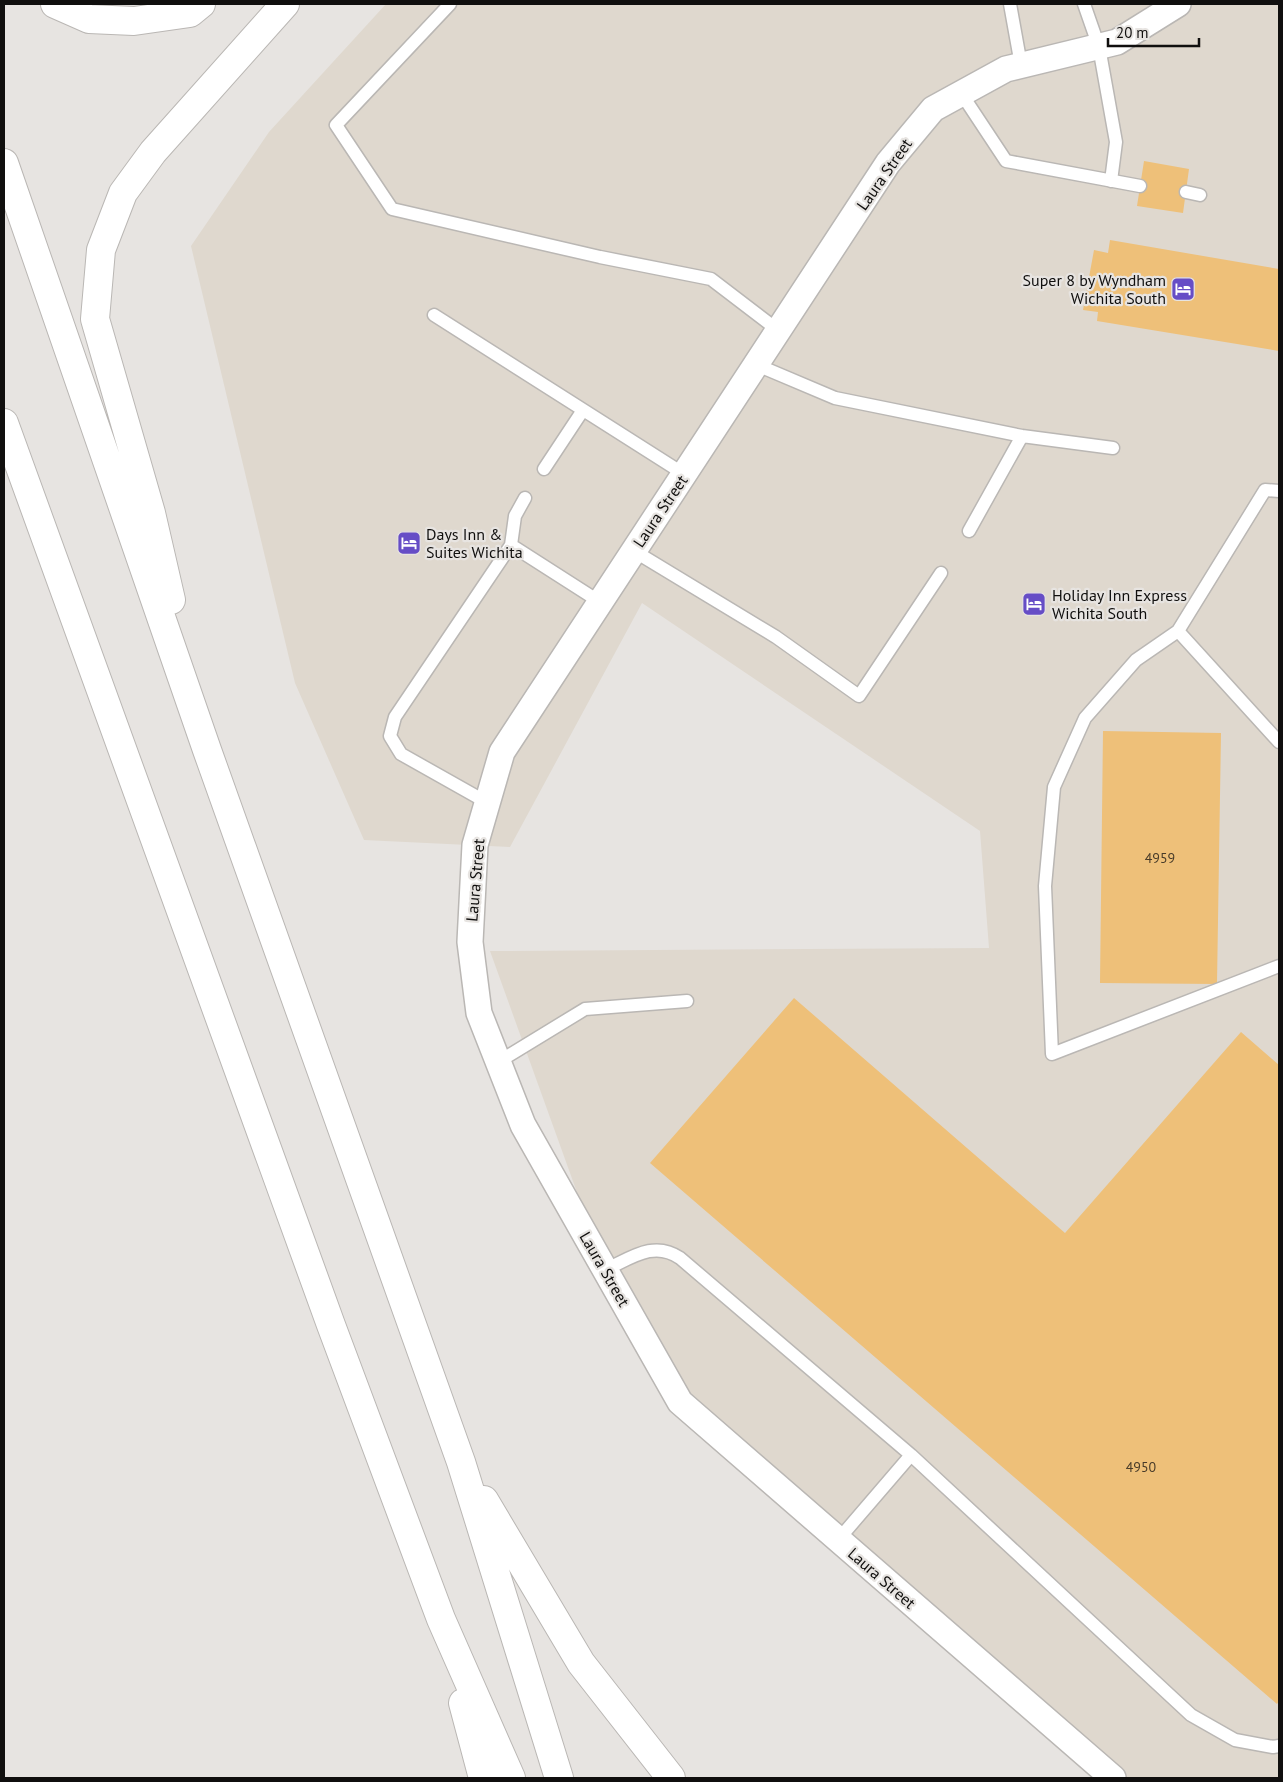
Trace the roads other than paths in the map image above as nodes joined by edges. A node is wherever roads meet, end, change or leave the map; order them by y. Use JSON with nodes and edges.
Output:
{"nodes":[{"id":1,"x":55,"y":4,"type":"edge"},
{"id":2,"x":201,"y":4,"type":"edge"},
{"id":3,"x":285,"y":4,"type":"edge"},
{"id":4,"x":450,"y":4,"type":"edge"},
{"id":5,"x":1010,"y":4,"type":"edge"},
{"id":6,"x":1084,"y":4,"type":"edge"},
{"id":7,"x":1178,"y":4,"type":"edge"},
{"id":8,"x":1099,"y":46,"type":"junction"},
{"id":9,"x":1021,"y":65,"type":"junction"},
{"id":10,"x":960,"y":93,"type":"junction"},
{"id":11,"x":4,"y":163,"type":"edge"},
{"id":12,"x":1111,"y":181,"type":"junction"},
{"id":13,"x":1140,"y":186,"type":"dead end"},
{"id":14,"x":1186,"y":192,"type":"dead end"},
{"id":15,"x":1200,"y":196,"type":"dead end"},
{"id":16,"x":434,"y":315,"type":"dead end"},
{"id":17,"x":779,"y":331,"type":"junction"},
{"id":18,"x":757,"y":365,"type":"junction"},
{"id":19,"x":582,"y":410,"type":"junction"},
{"id":20,"x":4,"y":423,"type":"edge"},
{"id":21,"x":1022,"y":436,"type":"junction"},
{"id":22,"x":1113,"y":448,"type":"dead end"},
{"id":23,"x":544,"y":469,"type":"dead end"},
{"id":24,"x":684,"y":474,"type":"junction"},
{"id":25,"x":1279,"y":491,"type":"edge"},
{"id":26,"x":525,"y":498,"type":"dead end"},
{"id":27,"x":969,"y":531,"type":"dead end"},
{"id":28,"x":511,"y":545,"type":"junction"},
{"id":29,"x":634,"y":551,"type":"junction"},
{"id":30,"x":941,"y":572,"type":"dead end"},
{"id":31,"x":600,"y":602,"type":"junction"},
{"id":32,"x":1178,"y":631,"type":"junction"},
{"id":33,"x":1279,"y":742,"type":"edge"},
{"id":34,"x":206,"y":750,"type":"junction"},
{"id":35,"x":488,"y":803,"type":"junction"},
{"id":36,"x":1279,"y":966,"type":"edge"},
{"id":37,"x":687,"y":1001,"type":"dead end"},
{"id":38,"x":498,"y":1062,"type":"junction"},
{"id":39,"x":605,"y":1270,"type":"junction"},
{"id":40,"x":911,"y":1455,"type":"junction"},
{"id":41,"x":461,"y":1462,"type":"junction"},
{"id":42,"x":838,"y":1540,"type":"junction"},
{"id":43,"x":441,"y":1620,"type":"junction"},
{"id":44,"x":1279,"y":1746,"type":"edge"},
{"id":45,"x":483,"y":1778,"type":"edge"},
{"id":46,"x":511,"y":1778,"type":"edge"},
{"id":47,"x":559,"y":1778,"type":"edge"},
{"id":48,"x":671,"y":1778,"type":"edge"},
{"id":49,"x":1113,"y":1778,"type":"edge"}],
"edges":[{"from":1,"to":2,"type":"highway"},
{"from":3,"to":34,"type":"highway"},
{"from":4,"to":17,"type":"lane"},
{"from":5,"to":9,"type":"lane"},
{"from":6,"to":8,"type":"lane"},
{"from":7,"to":8,"type":"street","name":"Laura Street"},
{"from":8,"to":9,"type":"street","name":"Laura Street"},
{"from":8,"to":12,"type":"lane"},
{"from":9,"to":10,"type":"street","name":"Laura Street"},
{"from":10,"to":12,"type":"lane"},
{"from":10,"to":17,"type":"street","name":"Laura Street"},
{"from":11,"to":34,"type":"highway"},
{"from":12,"to":13,"type":"lane"},
{"from":14,"to":15,"type":"lane"},
{"from":16,"to":19,"type":"lane"},
{"from":17,"to":18,"type":"street","name":"Laura Street"},
{"from":18,"to":21,"type":"lane"},
{"from":18,"to":24,"type":"street","name":"Laura Street"},
{"from":19,"to":23,"type":"lane"},
{"from":19,"to":24,"type":"lane"},
{"from":20,"to":43,"type":"highway"},
{"from":21,"to":22,"type":"lane"},
{"from":21,"to":27,"type":"lane"},
{"from":24,"to":29,"type":"street","name":"Laura Street"},
{"from":25,"to":32,"type":"lane"},
{"from":26,"to":28,"type":"lane"},
{"from":28,"to":31,"type":"lane"},
{"from":28,"to":35,"type":"lane"},
{"from":29,"to":30,"type":"lane"},
{"from":29,"to":31,"type":"street","name":"Laura Street"},
{"from":31,"to":35,"type":"street","name":"Laura Street"},
{"from":32,"to":33,"type":"lane"},
{"from":32,"to":36,"type":"lane"},
{"from":34,"to":41,"type":"highway"},
{"from":35,"to":38,"type":"street","name":"Laura Street"},
{"from":37,"to":38,"type":"lane"},
{"from":38,"to":39,"type":"street","name":"Laura Street"},
{"from":39,"to":40,"type":"lane"},
{"from":39,"to":42,"type":"street","name":"Laura Street"},
{"from":40,"to":42,"type":"lane"},
{"from":40,"to":44,"type":"lane"},
{"from":41,"to":47,"type":"highway"},
{"from":41,"to":48,"type":"highway"},
{"from":42,"to":49,"type":"street","name":"Laura Street"},
{"from":43,"to":45,"type":"highway"},
{"from":43,"to":46,"type":"highway"}]}
